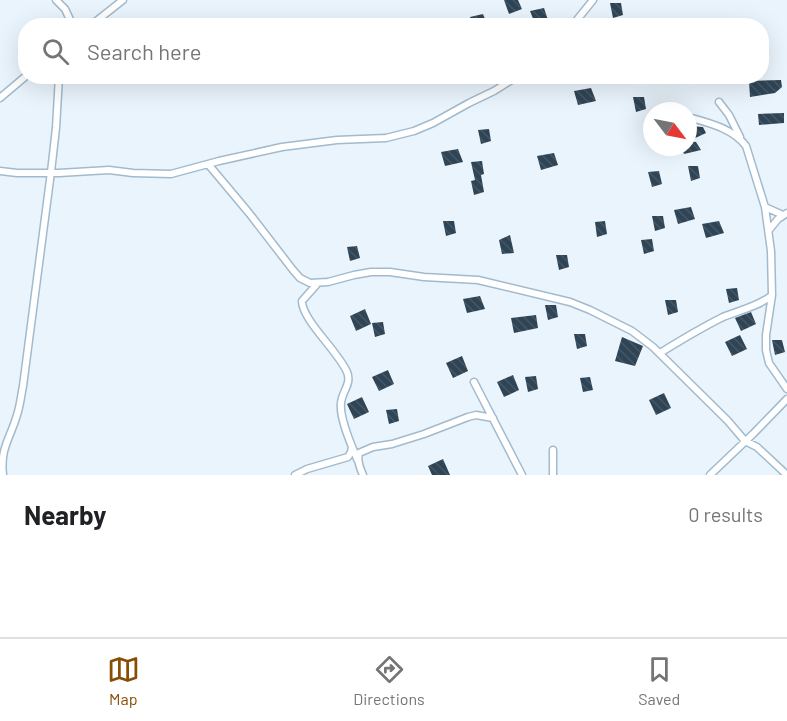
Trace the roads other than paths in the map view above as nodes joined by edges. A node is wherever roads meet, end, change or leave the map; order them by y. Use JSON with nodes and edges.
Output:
{"nodes":[{"id":1,"x":56,"y":0,"type":"edge"},
{"id":2,"x":123,"y":0,"type":"edge"},
{"id":3,"x":593,"y":0,"type":"edge"},
{"id":4,"x":69,"y":18,"type":"edge"},
{"id":5,"x":100,"y":18,"type":"edge"},
{"id":6,"x":578,"y":18,"type":"edge"},
{"id":7,"x":18,"y":83,"type":"edge"},
{"id":8,"x":58,"y":84,"type":"edge"},
{"id":9,"x":505,"y":84,"type":"edge"},
{"id":10,"x":0,"y":98,"type":"edge"},
{"id":11,"x":718,"y":102,"type":"dead end"},
{"id":12,"x":697,"y":120,"type":"edge"},
{"id":13,"x":742,"y":140,"type":"junction"},
{"id":14,"x":208,"y":164,"type":"junction"},
{"id":15,"x":0,"y":171,"type":"edge"},
{"id":16,"x":51,"y":172,"type":"junction"},
{"id":17,"x":765,"y":207,"type":"junction"},
{"id":18,"x":785,"y":214,"type":"edge"},
{"id":19,"x":769,"y":230,"type":"junction"},
{"id":20,"x":318,"y":283,"type":"junction"},
{"id":21,"x":772,"y":295,"type":"junction"},
{"id":22,"x":762,"y":303,"type":"junction"},
{"id":23,"x":770,"y":309,"type":"junction"},
{"id":24,"x":660,"y":353,"type":"junction"},
{"id":25,"x":474,"y":382,"type":"dead end"},
{"id":26,"x":787,"y":389,"type":"edge"},
{"id":27,"x":787,"y":399,"type":"edge"},
{"id":28,"x":493,"y":418,"type":"junction"},
{"id":29,"x":745,"y":441,"type":"junction"},
{"id":30,"x":352,"y":446,"type":"junction"},
{"id":31,"x":553,"y":450,"type":"dead end"},
{"id":32,"x":358,"y":461,"type":"junction"},
{"id":33,"x":3,"y":475,"type":"edge"},
{"id":34,"x":295,"y":475,"type":"edge"},
{"id":35,"x":363,"y":475,"type":"edge"},
{"id":36,"x":522,"y":475,"type":"edge"},
{"id":37,"x":554,"y":475,"type":"edge"},
{"id":38,"x":710,"y":475,"type":"edge"},
{"id":39,"x":787,"y":475,"type":"edge"}],
"edges":[{"from":1,"to":4,"type":"street"},
{"from":2,"to":5,"type":"street"},
{"from":3,"to":6,"type":"street"},
{"from":7,"to":10,"type":"street"},
{"from":8,"to":16,"type":"street"},
{"from":9,"to":14,"type":"street"},
{"from":11,"to":13,"type":"street"},
{"from":12,"to":13,"type":"street"},
{"from":13,"to":17,"type":"street"},
{"from":14,"to":16,"type":"street"},
{"from":14,"to":20,"type":"street"},
{"from":15,"to":16,"type":"street"},
{"from":16,"to":33,"type":"street"},
{"from":17,"to":18,"type":"street"},
{"from":17,"to":19,"type":"street"},
{"from":18,"to":19,"type":"street"},
{"from":19,"to":21,"type":"street"},
{"from":20,"to":24,"type":"street"},
{"from":20,"to":30,"type":"street"},
{"from":21,"to":22,"type":"street"},
{"from":21,"to":23,"type":"street"},
{"from":22,"to":23,"type":"street"},
{"from":22,"to":24,"type":"street"},
{"from":23,"to":26,"type":"street"},
{"from":24,"to":29,"type":"street"},
{"from":25,"to":28,"type":"street"},
{"from":27,"to":29,"type":"street"},
{"from":28,"to":32,"type":"street"},
{"from":28,"to":36,"type":"street"},
{"from":29,"to":38,"type":"street"},
{"from":29,"to":39,"type":"street"},
{"from":30,"to":32,"type":"street"},
{"from":30,"to":34,"type":"street"},
{"from":31,"to":37,"type":"street"},
{"from":32,"to":35,"type":"street"}]}
